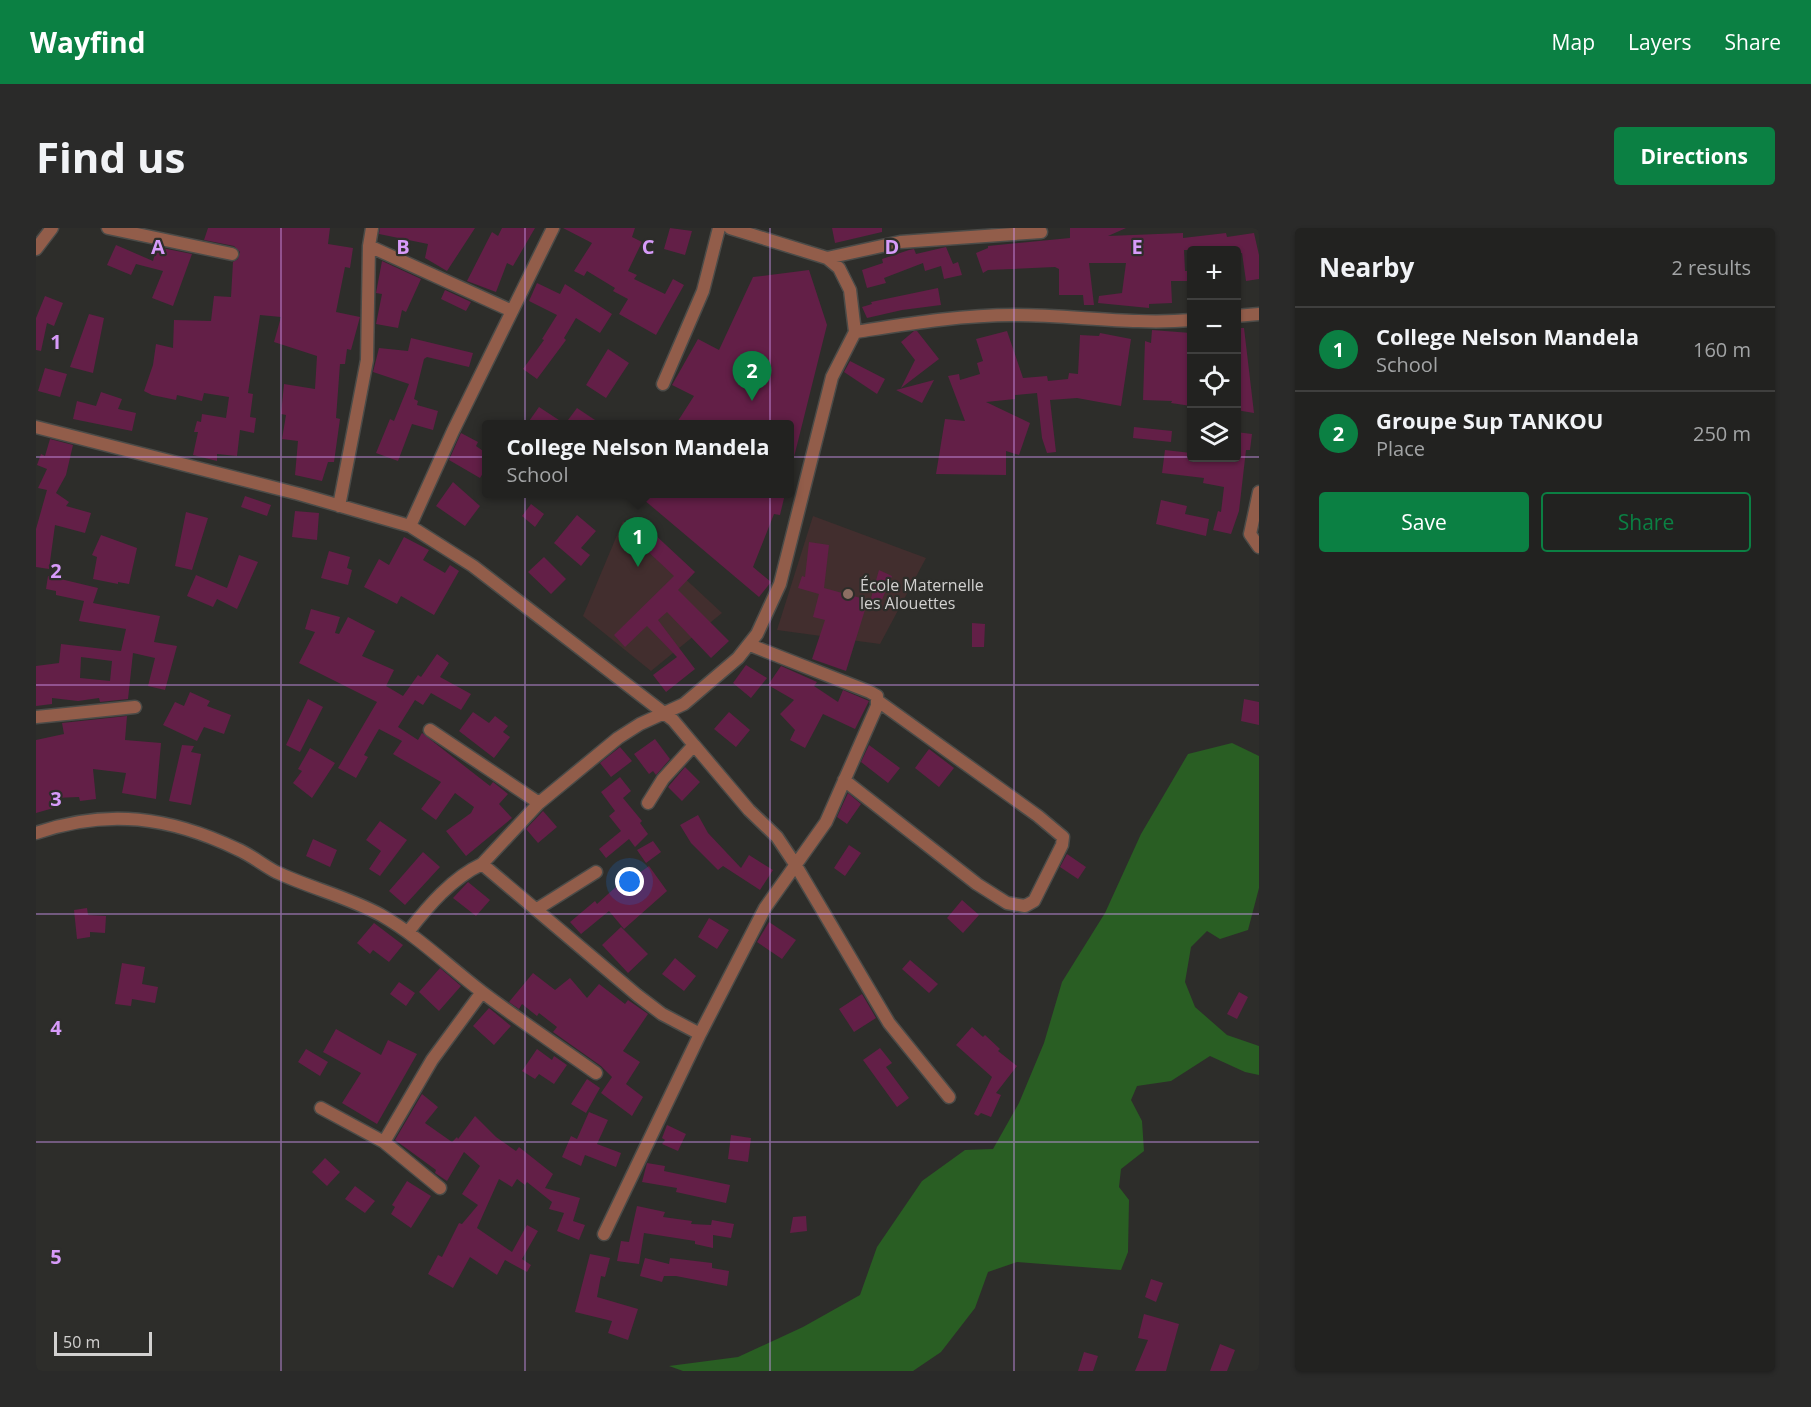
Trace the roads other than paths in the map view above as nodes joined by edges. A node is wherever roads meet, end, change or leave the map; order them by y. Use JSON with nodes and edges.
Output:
{"nodes":[{"id":1,"x":52,"y":228,"type":"edge"},
{"id":2,"x":108,"y":228,"type":"edge"},
{"id":3,"x":372,"y":228,"type":"edge"},
{"id":4,"x":553,"y":228,"type":"edge"},
{"id":5,"x":719,"y":228,"type":"edge"},
{"id":6,"x":730,"y":228,"type":"edge"},
{"id":7,"x":1041,"y":232,"type":"dead end"},
{"id":8,"x":369,"y":246,"type":"junction"},
{"id":9,"x":36,"y":249,"type":"edge"},
{"id":10,"x":232,"y":254,"type":"dead end"},
{"id":11,"x":827,"y":258,"type":"junction"},
{"id":12,"x":512,"y":311,"type":"junction"},
{"id":13,"x":1259,"y":314,"type":"edge"},
{"id":14,"x":1241,"y":316,"type":"edge"},
{"id":15,"x":1187,"y":320,"type":"edge"},
{"id":16,"x":855,"y":332,"type":"junction"},
{"id":17,"x":663,"y":384,"type":"dead end"},
{"id":18,"x":36,"y":427,"type":"edge"},
{"id":19,"x":1259,"y":492,"type":"edge"},
{"id":20,"x":339,"y":506,"type":"junction"},
{"id":21,"x":410,"y":526,"type":"junction"},
{"id":22,"x":1259,"y":547,"type":"edge"},
{"id":23,"x":750,"y":645,"type":"junction"},
{"id":24,"x":878,"y":701,"type":"junction"},
{"id":25,"x":135,"y":707,"type":"dead end"},
{"id":26,"x":663,"y":714,"type":"junction"},
{"id":27,"x":36,"y":717,"type":"edge"},
{"id":28,"x":430,"y":730,"type":"dead end"},
{"id":29,"x":694,"y":745,"type":"junction"},
{"id":30,"x":844,"y":780,"type":"junction"},
{"id":31,"x":538,"y":803,"type":"junction"},
{"id":32,"x":648,"y":803,"type":"dead end"},
{"id":33,"x":36,"y":833,"type":"edge"},
{"id":34,"x":482,"y":864,"type":"junction"},
{"id":35,"x":795,"y":864,"type":"junction"},
{"id":36,"x":596,"y":872,"type":"dead end"},
{"id":37,"x":537,"y":909,"type":"junction"},
{"id":38,"x":408,"y":932,"type":"junction"},
{"id":39,"x":482,"y":992,"type":"junction"},
{"id":40,"x":700,"y":1034,"type":"junction"},
{"id":41,"x":596,"y":1073,"type":"dead end"},
{"id":42,"x":949,"y":1097,"type":"dead end"},
{"id":43,"x":321,"y":1108,"type":"dead end"},
{"id":44,"x":384,"y":1142,"type":"junction"},
{"id":45,"x":440,"y":1188,"type":"dead end"},
{"id":46,"x":604,"y":1234,"type":"dead end"}],
"edges":[{"from":1,"to":9,"type":"street"},
{"from":2,"to":10,"type":"street"},
{"from":3,"to":8,"type":"street"},
{"from":4,"to":12,"type":"street"},
{"from":5,"to":17,"type":"street"},
{"from":6,"to":11,"type":"street"},
{"from":7,"to":11,"type":"street"},
{"from":8,"to":12,"type":"street"},
{"from":8,"to":20,"type":"street"},
{"from":11,"to":16,"type":"street"},
{"from":12,"to":21,"type":"street"},
{"from":13,"to":14,"type":"street"},
{"from":15,"to":16,"type":"street"},
{"from":16,"to":23,"type":"street"},
{"from":18,"to":20,"type":"street"},
{"from":19,"to":22,"type":"street"},
{"from":20,"to":21,"type":"street"},
{"from":21,"to":26,"type":"street"},
{"from":23,"to":24,"type":"street"},
{"from":23,"to":26,"type":"street"},
{"from":24,"to":30,"type":"street"},
{"from":24,"to":30,"type":"street"},
{"from":25,"to":27,"type":"street"},
{"from":26,"to":29,"type":"street"},
{"from":26,"to":31,"type":"street"},
{"from":28,"to":31,"type":"street"},
{"from":29,"to":32,"type":"street"},
{"from":29,"to":35,"type":"street"},
{"from":30,"to":35,"type":"street"},
{"from":31,"to":34,"type":"street"},
{"from":33,"to":38,"type":"street"},
{"from":34,"to":37,"type":"street"},
{"from":34,"to":38,"type":"street"},
{"from":35,"to":40,"type":"street"},
{"from":35,"to":42,"type":"street"},
{"from":36,"to":37,"type":"street"},
{"from":37,"to":40,"type":"street"},
{"from":38,"to":39,"type":"street"},
{"from":39,"to":41,"type":"street"},
{"from":39,"to":44,"type":"street"},
{"from":40,"to":46,"type":"street"},
{"from":43,"to":44,"type":"street"},
{"from":44,"to":45,"type":"street"}]}
